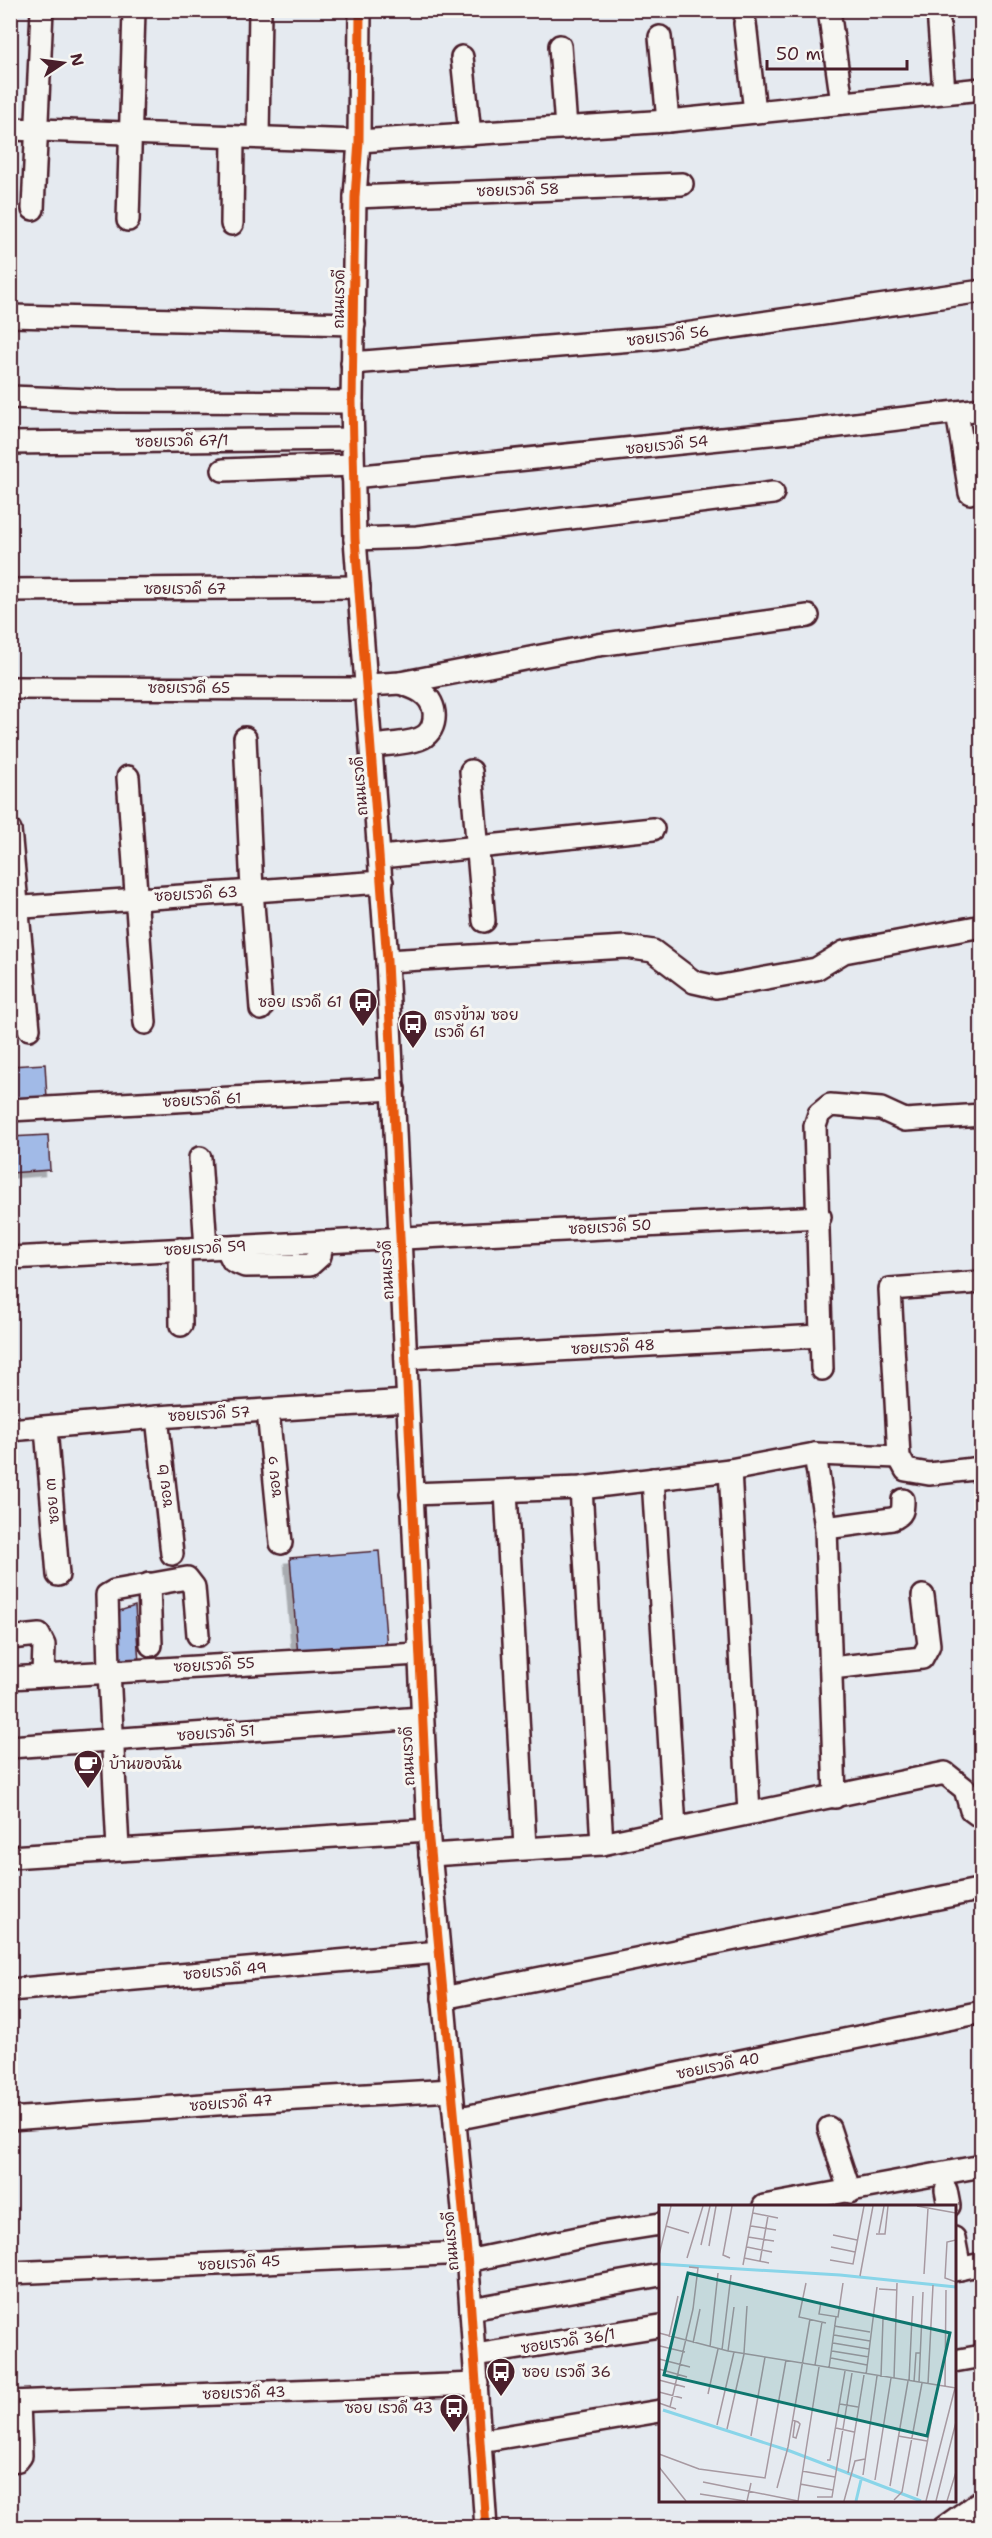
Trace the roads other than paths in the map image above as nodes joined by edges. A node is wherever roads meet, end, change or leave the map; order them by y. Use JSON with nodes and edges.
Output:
{"nodes":[{"id":1,"x":42,"y":10,"type":"edge"},
{"id":2,"x":134,"y":10,"type":"edge"},
{"id":3,"x":260,"y":10,"type":"edge"},
{"id":4,"x":360,"y":10,"type":"edge"},
{"id":5,"x":938,"y":10,"type":"edge"},
{"id":6,"x":830,"y":17,"type":"dead end"},
{"id":7,"x":745,"y":23,"type":"dead end"},
{"id":8,"x":660,"y":37,"type":"dead end"},
{"id":9,"x":560,"y":46,"type":"dead end"},
{"id":10,"x":462,"y":57,"type":"dead end"},
{"id":11,"x":981,"y":88,"type":"edge"},
{"id":12,"x":944,"y":92,"type":"junction"},
{"id":13,"x":842,"y":103,"type":"junction"},
{"id":14,"x":755,"y":112,"type":"junction"},
{"id":15,"x":668,"y":122,"type":"junction"},
{"id":16,"x":566,"y":128,"type":"junction"},
{"id":17,"x":10,"y":129,"type":"edge"},
{"id":18,"x":37,"y":130,"type":"junction"},
{"id":19,"x":130,"y":133,"type":"junction"},
{"id":20,"x":470,"y":134,"type":"junction"},
{"id":21,"x":232,"y":137,"type":"junction"},
{"id":22,"x":258,"y":137,"type":"junction"},
{"id":23,"x":359,"y":141,"type":"junction"},
{"id":24,"x":681,"y":184,"type":"dead end"},
{"id":25,"x":355,"y":197,"type":"junction"},
{"id":26,"x":33,"y":209,"type":"dead end"},
{"id":27,"x":128,"y":220,"type":"dead end"},
{"id":28,"x":231,"y":224,"type":"dead end"},
{"id":29,"x":981,"y":291,"type":"edge"},
{"id":30,"x":10,"y":316,"type":"edge"},
{"id":31,"x":354,"y":324,"type":"junction"},
{"id":32,"x":352,"y":363,"type":"junction"},
{"id":33,"x":10,"y":397,"type":"edge"},
{"id":34,"x":351,"y":402,"type":"junction"},
{"id":35,"x":981,"y":409,"type":"edge"},
{"id":36,"x":957,"y":412,"type":"junction"},
{"id":37,"x":352,"y":439,"type":"junction"},
{"id":38,"x":10,"y":442,"type":"edge"},
{"id":39,"x":223,"y":470,"type":"dead end"},
{"id":40,"x":353,"y":471,"type":"junction"},
{"id":41,"x":773,"y":493,"type":"dead end"},
{"id":42,"x":970,"y":494,"type":"dead end"},
{"id":43,"x":355,"y":539,"type":"junction"},
{"id":44,"x":358,"y":587,"type":"junction"},
{"id":45,"x":10,"y":590,"type":"edge"},
{"id":46,"x":808,"y":616,"type":"dead end"},
{"id":47,"x":400,"y":683,"type":"junction"},
{"id":48,"x":368,"y":687,"type":"junction"},
{"id":49,"x":10,"y":688,"type":"edge"},
{"id":50,"x":245,"y":738,"type":"dead end"},
{"id":51,"x":372,"y":746,"type":"junction"},
{"id":52,"x":471,"y":771,"type":"dead end"},
{"id":53,"x":128,"y":777,"type":"dead end"},
{"id":54,"x":653,"y":829,"type":"dead end"},
{"id":55,"x":10,"y":830,"type":"edge"},
{"id":56,"x":479,"y":847,"type":"junction"},
{"id":57,"x":381,"y":857,"type":"junction"},
{"id":58,"x":382,"y":882,"type":"junction"},
{"id":59,"x":252,"y":890,"type":"junction"},
{"id":60,"x":137,"y":897,"type":"junction"},
{"id":61,"x":14,"y":907,"type":"edge"},
{"id":62,"x":484,"y":921,"type":"dead end"},
{"id":63,"x":981,"y":926,"type":"edge"},
{"id":64,"x":387,"y":961,"type":"junction"},
{"id":65,"x":261,"y":1008,"type":"dead end"},
{"id":66,"x":145,"y":1023,"type":"dead end"},
{"id":67,"x":29,"y":1029,"type":"dead end"},
{"id":68,"x":394,"y":1089,"type":"junction"},
{"id":69,"x":10,"y":1110,"type":"edge"},
{"id":70,"x":981,"y":1115,"type":"edge"},
{"id":71,"x":200,"y":1158,"type":"dead end"},
{"id":72,"x":820,"y":1217,"type":"junction"},
{"id":73,"x":400,"y":1238,"type":"junction"},
{"id":74,"x":216,"y":1247,"type":"junction"},
{"id":75,"x":180,"y":1250,"type":"junction"},
{"id":76,"x":10,"y":1258,"type":"edge"},
{"id":77,"x":981,"y":1282,"type":"edge"},
{"id":78,"x":181,"y":1325,"type":"dead end"},
{"id":79,"x":820,"y":1336,"type":"junction"},
{"id":80,"x":406,"y":1358,"type":"junction"},
{"id":81,"x":822,"y":1369,"type":"dead end"},
{"id":82,"x":407,"y":1401,"type":"junction"},
{"id":83,"x":268,"y":1411,"type":"junction"},
{"id":84,"x":158,"y":1417,"type":"junction"},
{"id":85,"x":46,"y":1428,"type":"junction"},
{"id":86,"x":10,"y":1430,"type":"edge"},
{"id":87,"x":815,"y":1454,"type":"junction"},
{"id":88,"x":898,"y":1457,"type":"junction"},
{"id":89,"x":981,"y":1468,"type":"edge"},
{"id":90,"x":730,"y":1470,"type":"junction"},
{"id":91,"x":653,"y":1479,"type":"junction"},
{"id":92,"x":581,"y":1488,"type":"junction"},
{"id":93,"x":506,"y":1491,"type":"junction"},
{"id":94,"x":411,"y":1494,"type":"junction"},
{"id":95,"x":903,"y":1500,"type":"dead end"},
{"id":96,"x":826,"y":1528,"type":"junction"},
{"id":97,"x":281,"y":1543,"type":"dead end"},
{"id":98,"x":172,"y":1554,"type":"dead end"},
{"id":99,"x":58,"y":1575,"type":"dead end"},
{"id":100,"x":149,"y":1584,"type":"junction"},
{"id":101,"x":923,"y":1596,"type":"dead end"},
{"id":102,"x":198,"y":1635,"type":"dead end"},
{"id":103,"x":10,"y":1638,"type":"edge"},
{"id":104,"x":151,"y":1645,"type":"dead end"},
{"id":105,"x":418,"y":1654,"type":"junction"},
{"id":106,"x":831,"y":1668,"type":"junction"},
{"id":107,"x":109,"y":1671,"type":"junction"},
{"id":108,"x":43,"y":1675,"type":"junction"},
{"id":109,"x":10,"y":1678,"type":"edge"},
{"id":110,"x":421,"y":1718,"type":"junction"},
{"id":111,"x":112,"y":1740,"type":"junction"},
{"id":112,"x":10,"y":1747,"type":"edge"},
{"id":113,"x":835,"y":1797,"type":"junction"},
{"id":114,"x":748,"y":1813,"type":"junction"},
{"id":115,"x":981,"y":1818,"type":"edge"},
{"id":116,"x":675,"y":1828,"type":"junction"},
{"id":117,"x":428,"y":1830,"type":"junction"},
{"id":118,"x":602,"y":1844,"type":"junction"},
{"id":119,"x":525,"y":1847,"type":"junction"},
{"id":120,"x":118,"y":1849,"type":"junction"},
{"id":121,"x":430,"y":1855,"type":"junction"},
{"id":122,"x":10,"y":1857,"type":"edge"},
{"id":123,"x":981,"y":1892,"type":"edge"},
{"id":124,"x":439,"y":1952,"type":"junction"},
{"id":125,"x":10,"y":1990,"type":"edge"},
{"id":126,"x":443,"y":1998,"type":"junction"},
{"id":127,"x":981,"y":2012,"type":"edge"},
{"id":128,"x":452,"y":2090,"type":"junction"},
{"id":129,"x":10,"y":2119,"type":"edge"},
{"id":130,"x":455,"y":2119,"type":"junction"},
{"id":131,"x":829,"y":2128,"type":"dead end"},
{"id":132,"x":981,"y":2166,"type":"edge"},
{"id":133,"x":850,"y":2192,"type":"junction"},
{"id":134,"x":770,"y":2205,"type":"edge"},
{"id":135,"x":659,"y":2224,"type":"edge"},
{"id":136,"x":467,"y":2257,"type":"junction"},
{"id":137,"x":981,"y":2264,"type":"edge"},
{"id":138,"x":957,"y":2269,"type":"edge"},
{"id":139,"x":10,"y":2273,"type":"edge"},
{"id":140,"x":659,"y":2275,"type":"edge"},
{"id":141,"x":471,"y":2309,"type":"junction"},
{"id":142,"x":659,"y":2326,"type":"edge"},
{"id":143,"x":475,"y":2355,"type":"junction"},
{"id":144,"x":981,"y":2356,"type":"edge"},
{"id":145,"x":956,"y":2361,"type":"edge"},
{"id":146,"x":477,"y":2384,"type":"junction"},
{"id":147,"x":15,"y":2402,"type":"edge"},
{"id":148,"x":659,"y":2410,"type":"edge"},
{"id":149,"x":16,"y":2436,"type":"edge"},
{"id":150,"x":480,"y":2441,"type":"junction"},
{"id":151,"x":10,"y":2461,"type":"edge"},
{"id":152,"x":981,"y":2500,"type":"edge"},
{"id":153,"x":486,"y":2528,"type":"edge"},
{"id":154,"x":943,"y":2528,"type":"edge"}],
"edges":[{"from":1,"to":18,"type":"street"},
{"from":2,"to":19,"type":"street"},
{"from":3,"to":22,"type":"street"},
{"from":4,"to":23,"type":"street","name":"ถนนเรวดี"},
{"from":5,"to":12,"type":"street"},
{"from":6,"to":13,"type":"street"},
{"from":7,"to":14,"type":"street"},
{"from":8,"to":15,"type":"street"},
{"from":9,"to":16,"type":"street"},
{"from":10,"to":20,"type":"street"},
{"from":11,"to":12,"type":"street"},
{"from":12,"to":13,"type":"street"},
{"from":13,"to":14,"type":"street"},
{"from":14,"to":15,"type":"street"},
{"from":15,"to":16,"type":"street"},
{"from":16,"to":20,"type":"street"},
{"from":17,"to":18,"type":"street"},
{"from":18,"to":19,"type":"street"},
{"from":18,"to":26,"type":"street"},
{"from":19,"to":21,"type":"street"},
{"from":19,"to":27,"type":"street"},
{"from":20,"to":23,"type":"street"},
{"from":21,"to":22,"type":"street"},
{"from":21,"to":28,"type":"street"},
{"from":22,"to":23,"type":"street"},
{"from":23,"to":25,"type":"street","name":"ถนนเรวดี"},
{"from":24,"to":25,"type":"street","name":"ซอยเรวดี 58"},
{"from":25,"to":31,"type":"street","name":"ถนนเรวดี"},
{"from":29,"to":32,"type":"street","name":"ซอยเรวดี 56"},
{"from":30,"to":31,"type":"street"},
{"from":31,"to":32,"type":"street","name":"ถนนเรวดี"},
{"from":32,"to":34,"type":"street","name":"ถนนเรวดี"},
{"from":33,"to":34,"type":"street"},
{"from":34,"to":37,"type":"street","name":"ถนนเรวดี"},
{"from":35,"to":36,"type":"street","name":"ซอยเรวดี 54"},
{"from":36,"to":40,"type":"street","name":"ซอยเรวดี 54"},
{"from":36,"to":42,"type":"street"},
{"from":37,"to":38,"type":"street","name":"ซอยเรวดี 67/1"},
{"from":37,"to":40,"type":"street","name":"ถนนเรวดี"},
{"from":39,"to":40,"type":"street","name":"ซอยเรวดี 54"},
{"from":40,"to":43,"type":"street","name":"ถนนเรวดี"},
{"from":41,"to":43,"type":"street"},
{"from":43,"to":44,"type":"street","name":"ถนนเรวดี"},
{"from":44,"to":45,"type":"street","name":"ซอยเรวดี 67"},
{"from":44,"to":48,"type":"street","name":"ถนนเรวดี"},
{"from":46,"to":47,"type":"street","name":"ซอยเรวดี 65"},
{"from":47,"to":48,"type":"street","name":"ซอยเรวดี 65"},
{"from":47,"to":51,"type":"street"},
{"from":48,"to":49,"type":"street","name":"ซอยเรวดี 65"},
{"from":48,"to":51,"type":"street","name":"ถนนเรวดี"},
{"from":50,"to":59,"type":"street"},
{"from":51,"to":57,"type":"street","name":"ถนนเรวดี"},
{"from":52,"to":56,"type":"street"},
{"from":53,"to":60,"type":"street"},
{"from":54,"to":56,"type":"street"},
{"from":55,"to":61,"type":"street"},
{"from":56,"to":57,"type":"street"},
{"from":56,"to":62,"type":"street"},
{"from":57,"to":58,"type":"street","name":"ถนนเรวดี"},
{"from":58,"to":59,"type":"street","name":"ซอยเรวดี 63"},
{"from":58,"to":64,"type":"street","name":"ถนนเรวดี"},
{"from":59,"to":60,"type":"street","name":"ซอยเรวดี 63"},
{"from":59,"to":65,"type":"street"},
{"from":60,"to":61,"type":"street","name":"ซอยเรวดี 63"},
{"from":60,"to":66,"type":"street"},
{"from":61,"to":67,"type":"street"},
{"from":63,"to":64,"type":"street"},
{"from":64,"to":68,"type":"street","name":"ถนนเรวดี"},
{"from":68,"to":69,"type":"street","name":"ซอยเรวดี 61"},
{"from":68,"to":73,"type":"street","name":"ถนนเรวดี"},
{"from":70,"to":72,"type":"street"},
{"from":71,"to":74,"type":"street"},
{"from":72,"to":73,"type":"street","name":"ซอยเรวดี 50"},
{"from":72,"to":79,"type":"street"},
{"from":73,"to":74,"type":"street","name":"ซอยเรวดี 59"},
{"from":73,"to":80,"type":"street","name":"ถนนเรวดี"},
{"from":74,"to":75,"type":"street","name":"ซอยเรวดี 59"},
{"from":75,"to":76,"type":"street","name":"ซอยเรวดี 59"},
{"from":75,"to":78,"type":"street"},
{"from":77,"to":88,"type":"street"},
{"from":79,"to":80,"type":"street","name":"ซอยเรวดี 48"},
{"from":79,"to":81,"type":"street"},
{"from":80,"to":82,"type":"street","name":"ถนนเรวดี"},
{"from":82,"to":83,"type":"street","name":"ซอยเรวดี 57"},
{"from":82,"to":94,"type":"street","name":"ถนนเรวดี"},
{"from":83,"to":84,"type":"street","name":"ซอยเรวดี 57"},
{"from":83,"to":97,"type":"street","name":"ซอย ๑"},
{"from":84,"to":85,"type":"street","name":"ซอยเรวดี 57"},
{"from":84,"to":98,"type":"street","name":"ซอย ๒"},
{"from":85,"to":86,"type":"street","name":"ซอยเรวดี 57"},
{"from":85,"to":99,"type":"street","name":"ซอย ๓"},
{"from":87,"to":88,"type":"street"},
{"from":87,"to":90,"type":"street"},
{"from":87,"to":96,"type":"street"},
{"from":88,"to":89,"type":"street"},
{"from":90,"to":91,"type":"street"},
{"from":90,"to":114,"type":"street"},
{"from":91,"to":92,"type":"street"},
{"from":91,"to":116,"type":"street"},
{"from":92,"to":93,"type":"street"},
{"from":92,"to":118,"type":"street"},
{"from":93,"to":94,"type":"street"},
{"from":93,"to":119,"type":"street"},
{"from":94,"to":105,"type":"street","name":"ถนนเรวดี"},
{"from":95,"to":96,"type":"street"},
{"from":96,"to":106,"type":"street"},
{"from":100,"to":102,"type":"street"},
{"from":100,"to":104,"type":"street"},
{"from":100,"to":107,"type":"street"},
{"from":101,"to":106,"type":"street"},
{"from":103,"to":108,"type":"street"},
{"from":105,"to":107,"type":"street","name":"ซอยเรวดี 55"},
{"from":105,"to":110,"type":"street","name":"ถนนเรวดี"},
{"from":106,"to":113,"type":"street"},
{"from":107,"to":108,"type":"street","name":"ซอยเรวดี 55"},
{"from":107,"to":111,"type":"street"},
{"from":108,"to":109,"type":"street","name":"ซอยเรวดี 55"},
{"from":110,"to":111,"type":"street","name":"ซอยเรวดี 51"},
{"from":110,"to":117,"type":"street","name":"ถนนเรวดี"},
{"from":111,"to":112,"type":"street","name":"ซอยเรวดี 51"},
{"from":111,"to":120,"type":"street"},
{"from":113,"to":114,"type":"street"},
{"from":113,"to":115,"type":"street"},
{"from":114,"to":116,"type":"street"},
{"from":116,"to":118,"type":"street"},
{"from":117,"to":120,"type":"street"},
{"from":117,"to":121,"type":"street","name":"ถนนเรวดี"},
{"from":118,"to":119,"type":"street"},
{"from":119,"to":121,"type":"street"},
{"from":120,"to":122,"type":"street"},
{"from":121,"to":124,"type":"street","name":"ถนนเรวดี"},
{"from":123,"to":126,"type":"street"},
{"from":124,"to":125,"type":"street","name":"ซอยเรวดี 49"},
{"from":124,"to":126,"type":"street","name":"ถนนเรวดี"},
{"from":126,"to":128,"type":"street","name":"ถนนเรวดี"},
{"from":127,"to":130,"type":"street","name":"ซอยเรวดี 40"},
{"from":128,"to":129,"type":"street","name":"ซอยเรวดี 47"},
{"from":128,"to":130,"type":"street","name":"ถนนเรวดี"},
{"from":130,"to":136,"type":"street","name":"ถนนเรวดี"},
{"from":131,"to":133,"type":"street"},
{"from":132,"to":133,"type":"street"},
{"from":133,"to":134,"type":"street"},
{"from":135,"to":136,"type":"street","name":"ซอยเรวดี 45"},
{"from":136,"to":139,"type":"street","name":"ซอยเรวดี 45"},
{"from":136,"to":141,"type":"street","name":"ถนนเรวดี"},
{"from":137,"to":138,"type":"street"},
{"from":140,"to":141,"type":"street"},
{"from":141,"to":143,"type":"street","name":"ถนนเรวดี"},
{"from":142,"to":143,"type":"street","name":"ซอยเรวดี 36/1"},
{"from":143,"to":146,"type":"street","name":"ถนนเรวดี"},
{"from":144,"to":145,"type":"street"},
{"from":146,"to":147,"type":"street","name":"ซอยเรวดี 43"},
{"from":146,"to":150,"type":"street","name":"ถนนเรวดี"},
{"from":147,"to":149,"type":"street"},
{"from":148,"to":150,"type":"street"},
{"from":149,"to":151,"type":"street"},
{"from":150,"to":153,"type":"street","name":"ถนนเรวดี"},
{"from":152,"to":154,"type":"street"}]}
